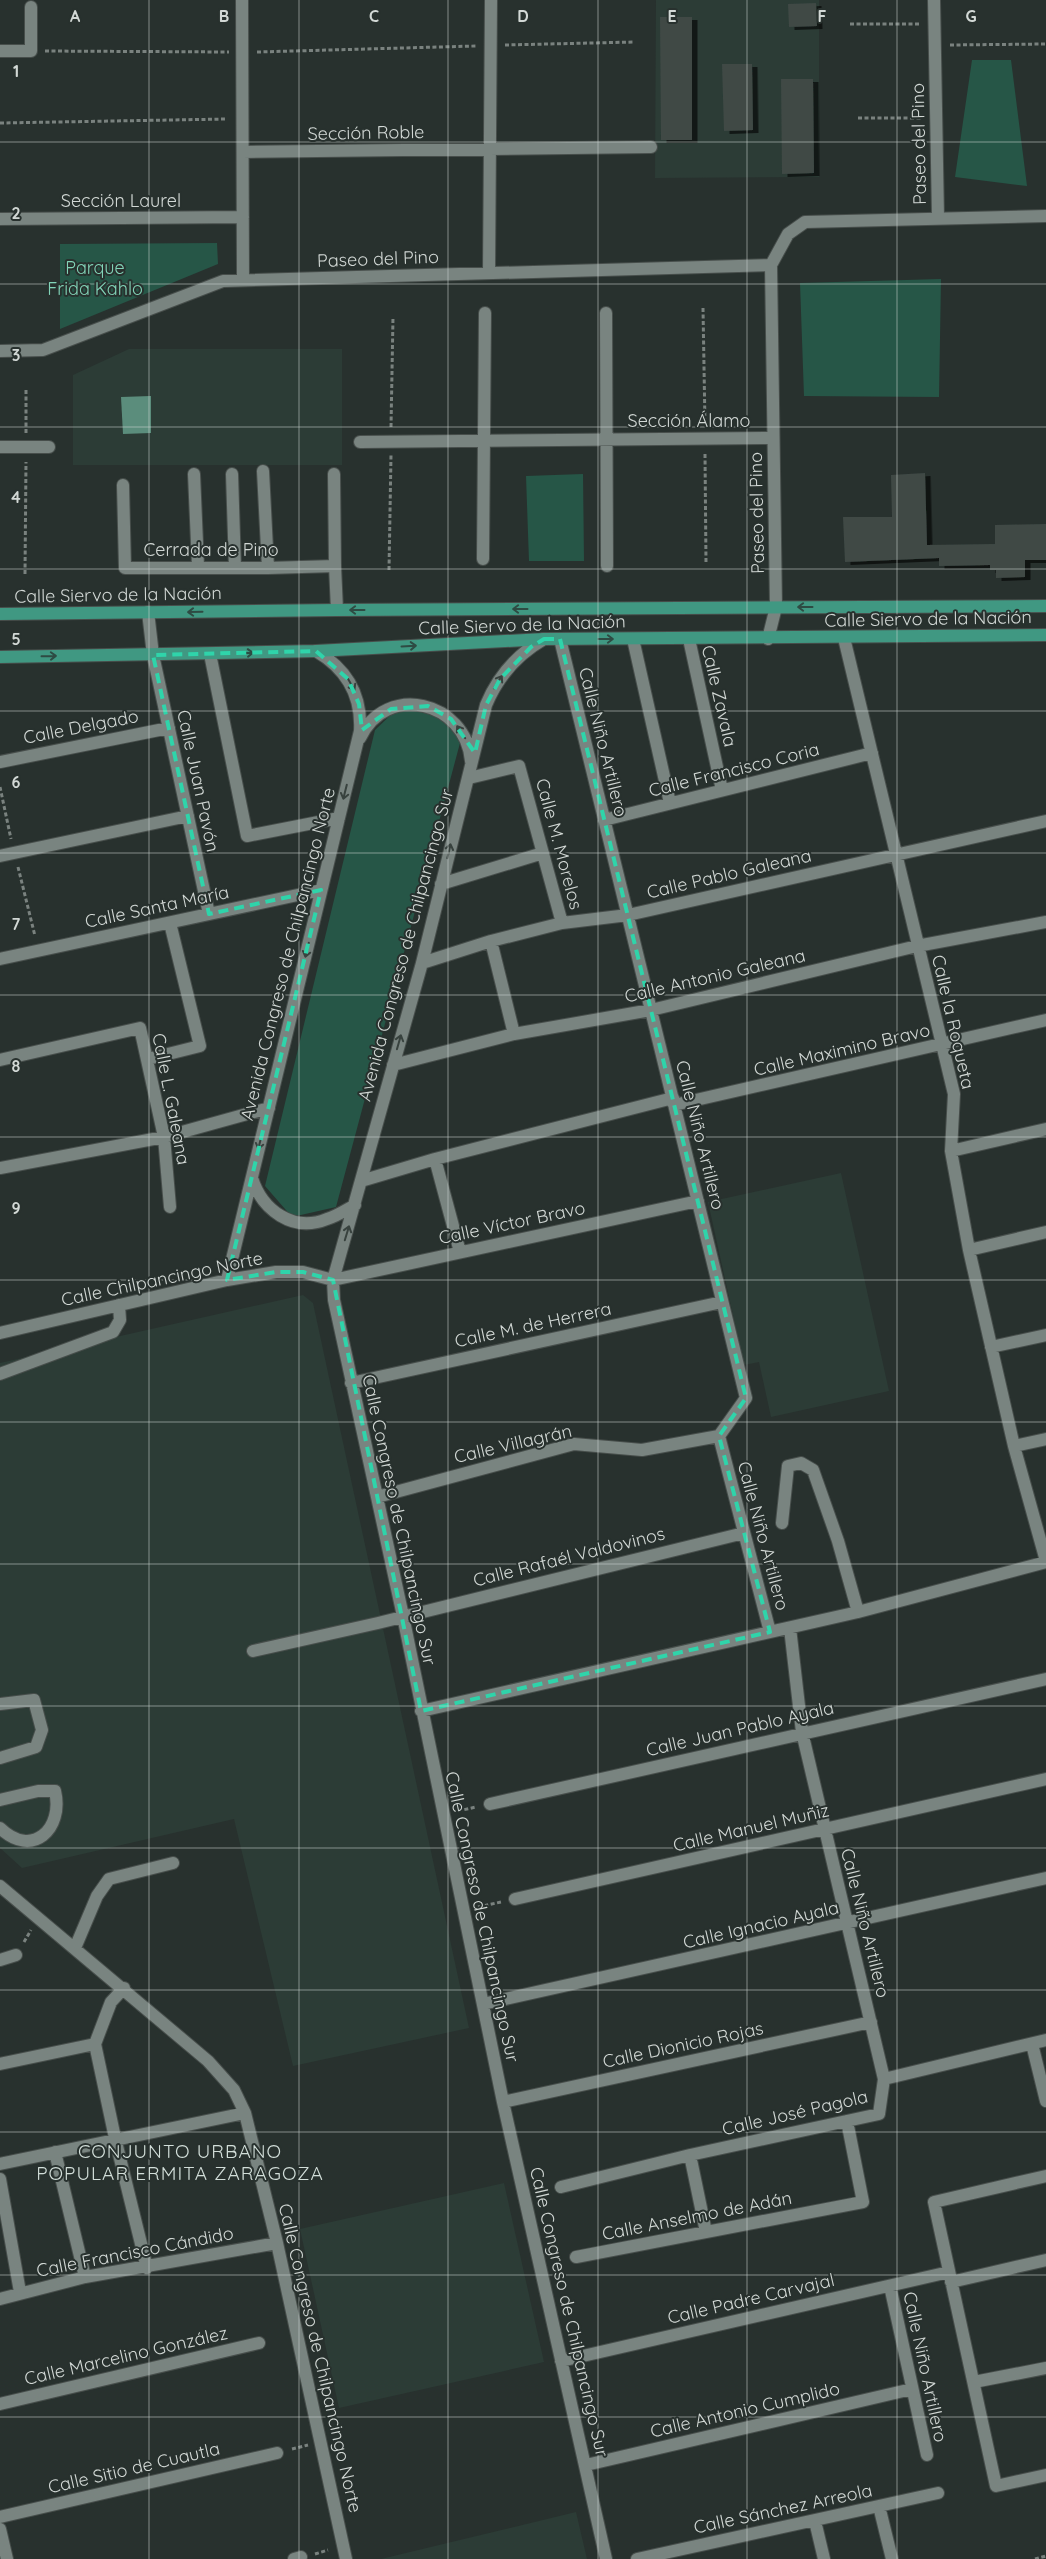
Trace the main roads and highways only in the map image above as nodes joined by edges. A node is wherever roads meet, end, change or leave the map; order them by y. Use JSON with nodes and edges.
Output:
{"nodes":[{"id":1,"x":1046,"y":606,"type":"edge"},
{"id":2,"x":0,"y":614,"type":"edge"},
{"id":3,"x":1046,"y":635,"type":"edge"},
{"id":4,"x":0,"y":657,"type":"edge"}],
"edges":[{"from":1,"to":2,"type":"main road","name":"Calle Siervo de la Nación","one_way":true},
{"from":4,"to":3,"type":"main road","name":"Calle Siervo de la Nación","one_way":true}]}
